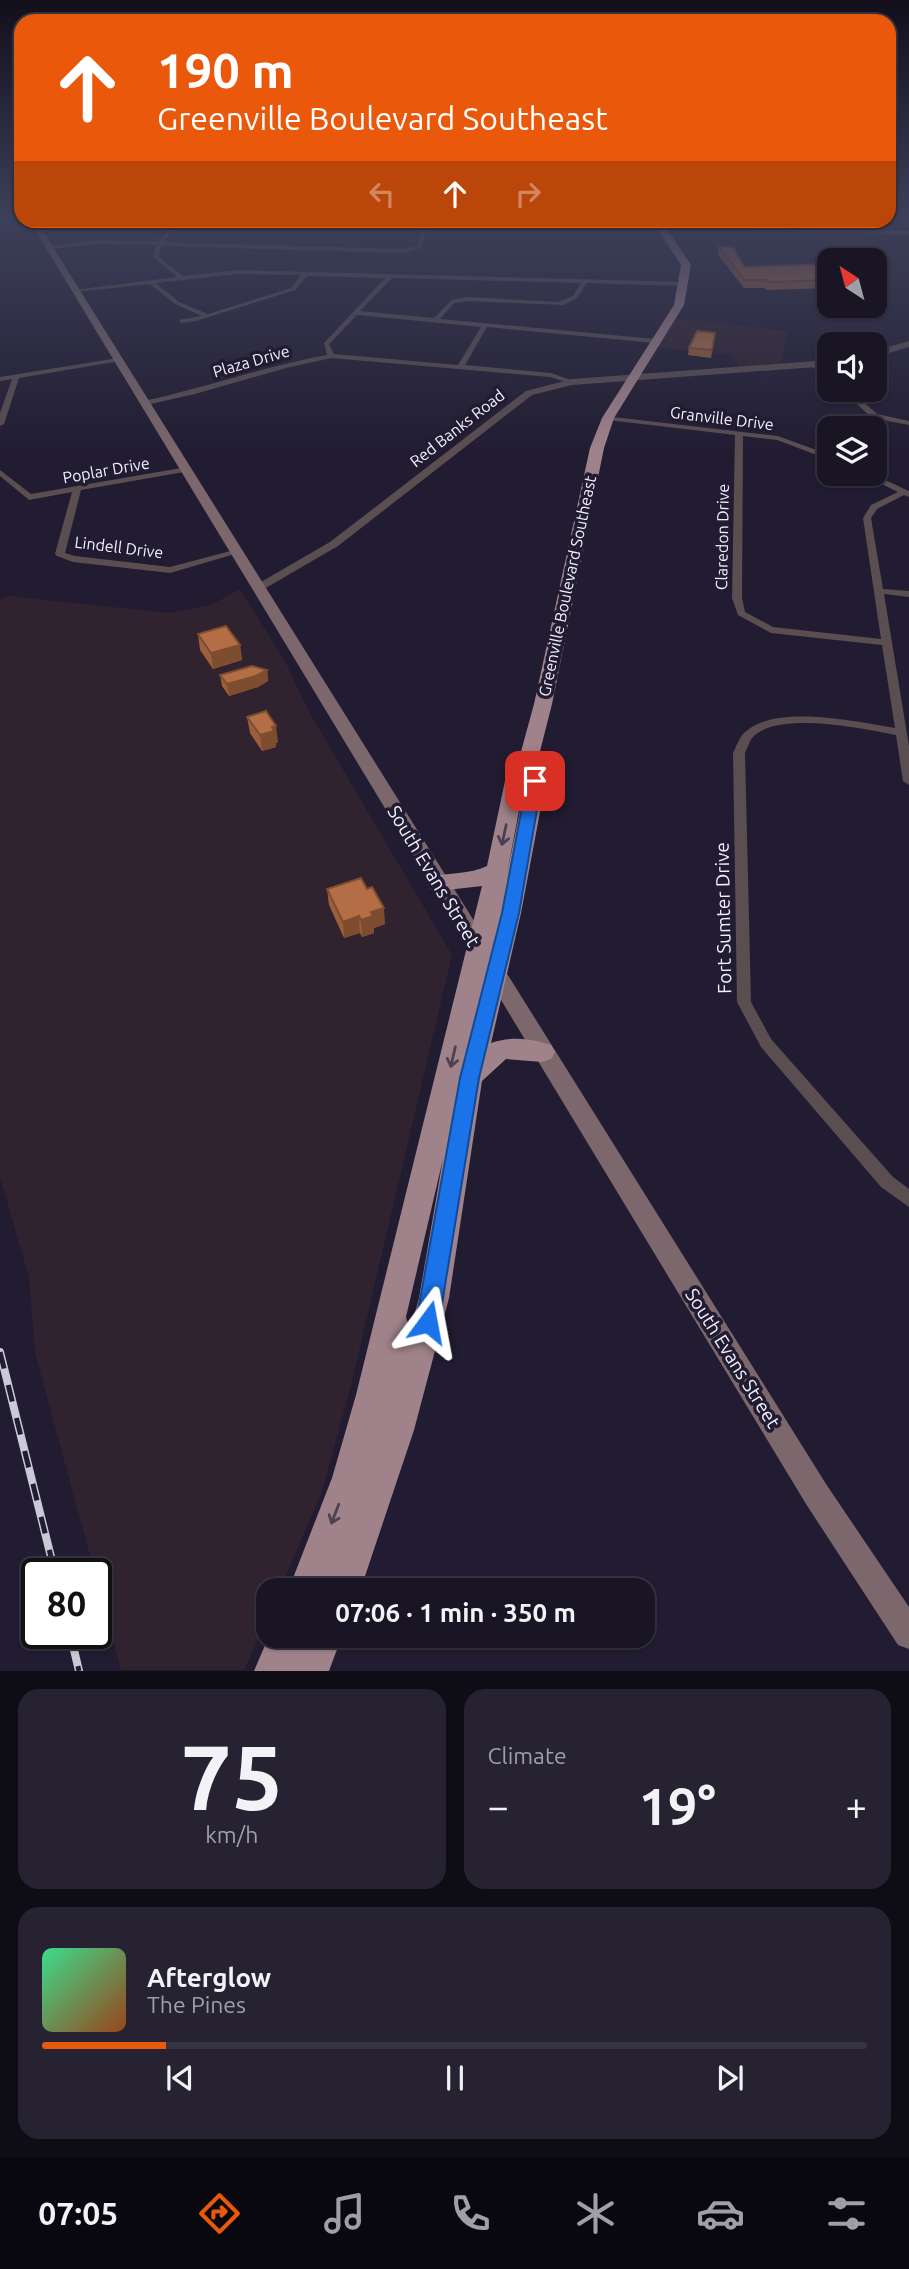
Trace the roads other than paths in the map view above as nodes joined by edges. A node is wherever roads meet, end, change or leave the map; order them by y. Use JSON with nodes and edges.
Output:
{"nodes":[{"id":1,"x":80,"y":297,"type":"edge"},
{"id":2,"x":170,"y":297,"type":"edge"},
{"id":3,"x":268,"y":297,"type":"edge"},
{"id":4,"x":372,"y":297,"type":"edge"},
{"id":5,"x":577,"y":297,"type":"edge"},
{"id":6,"x":680,"y":297,"type":"edge"},
{"id":7,"x":358,"y":313,"type":"junction"},
{"id":8,"x":208,"y":316,"type":"junction"},
{"id":9,"x":436,"y":320,"type":"junction"},
{"id":10,"x":181,"y":321,"type":"dead end"},
{"id":11,"x":485,"y":325,"type":"junction"},
{"id":12,"x":654,"y":341,"type":"junction"},
{"id":13,"x":909,"y":344,"type":"edge"},
{"id":14,"x":887,"y":350,"type":"edge"},
{"id":15,"x":331,"y":356,"type":"junction"},
{"id":16,"x":118,"y":360,"type":"junction"},
{"id":17,"x":813,"y":365,"type":"junction"},
{"id":18,"x":817,"y":365,"type":"edge"},
{"id":19,"x":461,"y":366,"type":"junction"},
{"id":20,"x":817,"y":368,"type":"edge"},
{"id":21,"x":16,"y":377,"type":"junction"},
{"id":22,"x":633,"y":378,"type":"junction"},
{"id":23,"x":0,"y":379,"type":"edge"},
{"id":24,"x":572,"y":382,"type":"junction"},
{"id":25,"x":859,"y":402,"type":"edge"},
{"id":26,"x":146,"y":403,"type":"junction"},
{"id":27,"x":608,"y":418,"type":"junction"},
{"id":28,"x":909,"y":422,"type":"edge"},
{"id":29,"x":0,"y":424,"type":"edge"},
{"id":30,"x":739,"y":434,"type":"junction"},
{"id":31,"x":817,"y":453,"type":"edge"},
{"id":32,"x":187,"y":470,"type":"junction"},
{"id":33,"x":0,"y":472,"type":"edge"},
{"id":34,"x":887,"y":484,"type":"edge"},
{"id":35,"x":77,"y":490,"type":"junction"},
{"id":36,"x":906,"y":493,"type":"edge"},
{"id":37,"x":238,"y":552,"type":"junction"},
{"id":38,"x":260,"y":586,"type":"junction"},
{"id":39,"x":878,"y":591,"type":"junction"},
{"id":40,"x":909,"y":594,"type":"edge"},
{"id":41,"x":888,"y":643,"type":"junction"},
{"id":42,"x":901,"y":732,"type":"junction"},
{"id":43,"x":525,"y":773,"type":"junction"},
{"id":44,"x":909,"y":781,"type":"edge"},
{"id":45,"x":496,"y":871,"type":"junction"},
{"id":46,"x":438,"y":883,"type":"junction"},
{"id":47,"x":487,"y":962,"type":"junction"},
{"id":48,"x":542,"y":1052,"type":"junction"},
{"id":49,"x":470,"y":1078,"type":"junction"},
{"id":50,"x":909,"y":1199,"type":"edge"},
{"id":51,"x":392,"y":1313,"type":"junction"},
{"id":52,"x":365,"y":1419,"type":"junction"},
{"id":53,"x":398,"y":1430,"type":"junction"},
{"id":54,"x":357,"y":1548,"type":"junction"},
{"id":55,"x":311,"y":1578,"type":"edge"},
{"id":56,"x":347,"y":1578,"type":"edge"},
{"id":57,"x":909,"y":1634,"type":"edge"},
{"id":58,"x":283,"y":1648,"type":"edge"},
{"id":59,"x":319,"y":1648,"type":"edge"},
{"id":60,"x":273,"y":1671,"type":"edge"},
{"id":61,"x":310,"y":1671,"type":"edge"}],
"edges":[{"from":1,"to":16,"type":"main road","name":"South Evans Street"},
{"from":2,"to":8,"type":"street"},
{"from":3,"to":8,"type":"street"},
{"from":4,"to":7,"type":"street"},
{"from":5,"to":9,"type":"street"},
{"from":6,"to":12,"type":"highway","name":"Greenville Boulevard Southeast"},
{"from":7,"to":9,"type":"street"},
{"from":7,"to":15,"type":"street"},
{"from":8,"to":10,"type":"street"},
{"from":9,"to":11,"type":"street"},
{"from":11,"to":12,"type":"street"},
{"from":11,"to":19,"type":"street"},
{"from":12,"to":22,"type":"highway","name":"Greenville Boulevard Southeast"},
{"from":13,"to":14,"type":"street"},
{"from":15,"to":19,"type":"street","name":"Plaza Drive"},
{"from":15,"to":26,"type":"street","name":"Plaza Drive"},
{"from":16,"to":21,"type":"street"},
{"from":16,"to":26,"type":"main road","name":"South Evans Street"},
{"from":17,"to":18,"type":"street","name":"Red Banks Road"},
{"from":17,"to":20,"type":"street"},
{"from":17,"to":22,"type":"street","name":"Red Banks Road"},
{"from":19,"to":24,"type":"street","name":"Plaza Drive"},
{"from":21,"to":23,"type":"street"},
{"from":21,"to":29,"type":"street"},
{"from":22,"to":24,"type":"street","name":"Red Banks Road"},
{"from":22,"to":27,"type":"highway","name":"Greenville Boulevard Southeast"},
{"from":24,"to":38,"type":"street","name":"Red Banks Road"},
{"from":25,"to":28,"type":"street"},
{"from":26,"to":32,"type":"main road","name":"South Evans Street"},
{"from":27,"to":30,"type":"street","name":"Granville Drive"},
{"from":27,"to":43,"type":"highway","name":"Greenville Boulevard Southeast"},
{"from":30,"to":31,"type":"street","name":"Granville Drive"},
{"from":30,"to":41,"type":"street","name":"Claredon Drive"},
{"from":32,"to":35,"type":"street","name":"Poplar Drive"},
{"from":32,"to":37,"type":"main road","name":"South Evans Street"},
{"from":33,"to":35,"type":"street","name":"Poplar Drive"},
{"from":34,"to":36,"type":"street"},
{"from":35,"to":37,"type":"street","name":"Lindell Drive"},
{"from":36,"to":39,"type":"street"},
{"from":37,"to":38,"type":"main road","name":"South Evans Street"},
{"from":38,"to":46,"type":"main road","name":"South Evans Street"},
{"from":39,"to":40,"type":"street"},
{"from":39,"to":41,"type":"street"},
{"from":41,"to":42,"type":"street"},
{"from":42,"to":44,"type":"street"},
{"from":42,"to":50,"type":"street","name":"Fort Sumter Drive"},
{"from":43,"to":45,"type":"highway","one_way":true},
{"from":43,"to":47,"type":"highway","name":"Greenville Boulevard Southeast"},
{"from":45,"to":46,"type":"highway"},
{"from":45,"to":47,"type":"highway"},
{"from":46,"to":47,"type":"main road","name":"South Evans Street"},
{"from":47,"to":48,"type":"main road","name":"South Evans Street"},
{"from":47,"to":49,"type":"highway"},
{"from":47,"to":51,"type":"highway","one_way":true},
{"from":48,"to":49,"type":"highway"},
{"from":48,"to":57,"type":"main road","name":"South Evans Street"},
{"from":49,"to":53,"type":"highway"},
{"from":51,"to":52,"type":"highway"},
{"from":51,"to":53,"type":"highway"},
{"from":52,"to":54,"type":"highway"},
{"from":52,"to":55,"type":"highway","one_way":true},
{"from":53,"to":54,"type":"highway"},
{"from":54,"to":56,"type":"highway"},
{"from":58,"to":60,"type":"highway"},
{"from":59,"to":61,"type":"highway"}]}
